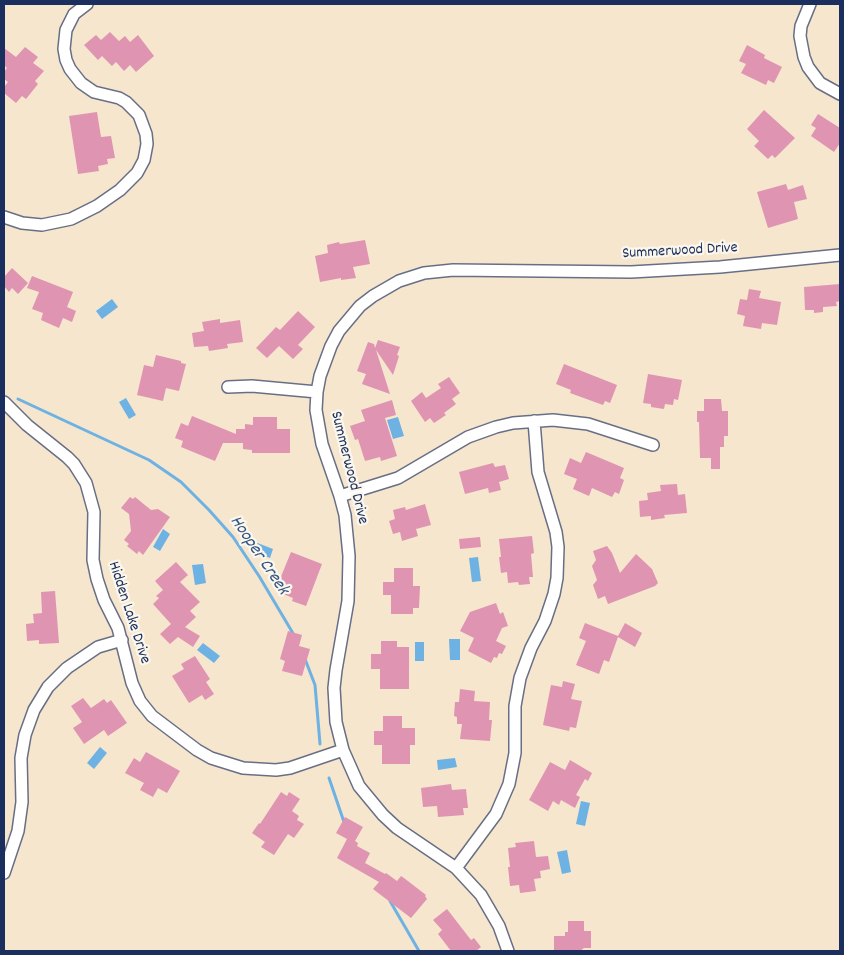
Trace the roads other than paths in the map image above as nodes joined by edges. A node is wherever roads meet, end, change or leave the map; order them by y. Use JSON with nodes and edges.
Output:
{"nodes":[{"id":1,"x":87,"y":4,"type":"edge"},
{"id":2,"x":810,"y":4,"type":"edge"},
{"id":3,"x":840,"y":94,"type":"edge"},
{"id":4,"x":4,"y":217,"type":"edge"},
{"id":5,"x":840,"y":256,"type":"edge"},
{"id":6,"x":228,"y":387,"type":"dead end"},
{"id":7,"x":317,"y":392,"type":"junction"},
{"id":8,"x":4,"y":402,"type":"edge"},
{"id":9,"x":534,"y":421,"type":"junction"},
{"id":10,"x":653,"y":445,"type":"dead end"},
{"id":11,"x":340,"y":496,"type":"junction"},
{"id":12,"x":122,"y":640,"type":"junction"},
{"id":13,"x":343,"y":750,"type":"junction"},
{"id":14,"x":456,"y":868,"type":"junction"},
{"id":15,"x":4,"y":873,"type":"edge"},
{"id":16,"x":508,"y":951,"type":"edge"}],
"edges":[{"from":1,"to":4,"type":"street"},
{"from":2,"to":3,"type":"street"},
{"from":5,"to":7,"type":"street","name":"Summerwood Drive"},
{"from":6,"to":7,"type":"street"},
{"from":7,"to":11,"type":"street","name":"Summerwood Drive"},
{"from":8,"to":12,"type":"street","name":"Hidden Lake Drive"},
{"from":9,"to":10,"type":"street"},
{"from":9,"to":11,"type":"street"},
{"from":9,"to":14,"type":"street"},
{"from":11,"to":13,"type":"street","name":"Summerwood Drive"},
{"from":12,"to":13,"type":"street","name":"Hidden Lake Drive"},
{"from":12,"to":15,"type":"street"},
{"from":13,"to":14,"type":"street","name":"Summerwood Drive"},
{"from":14,"to":16,"type":"street","name":"Summerwood Drive"}]}
